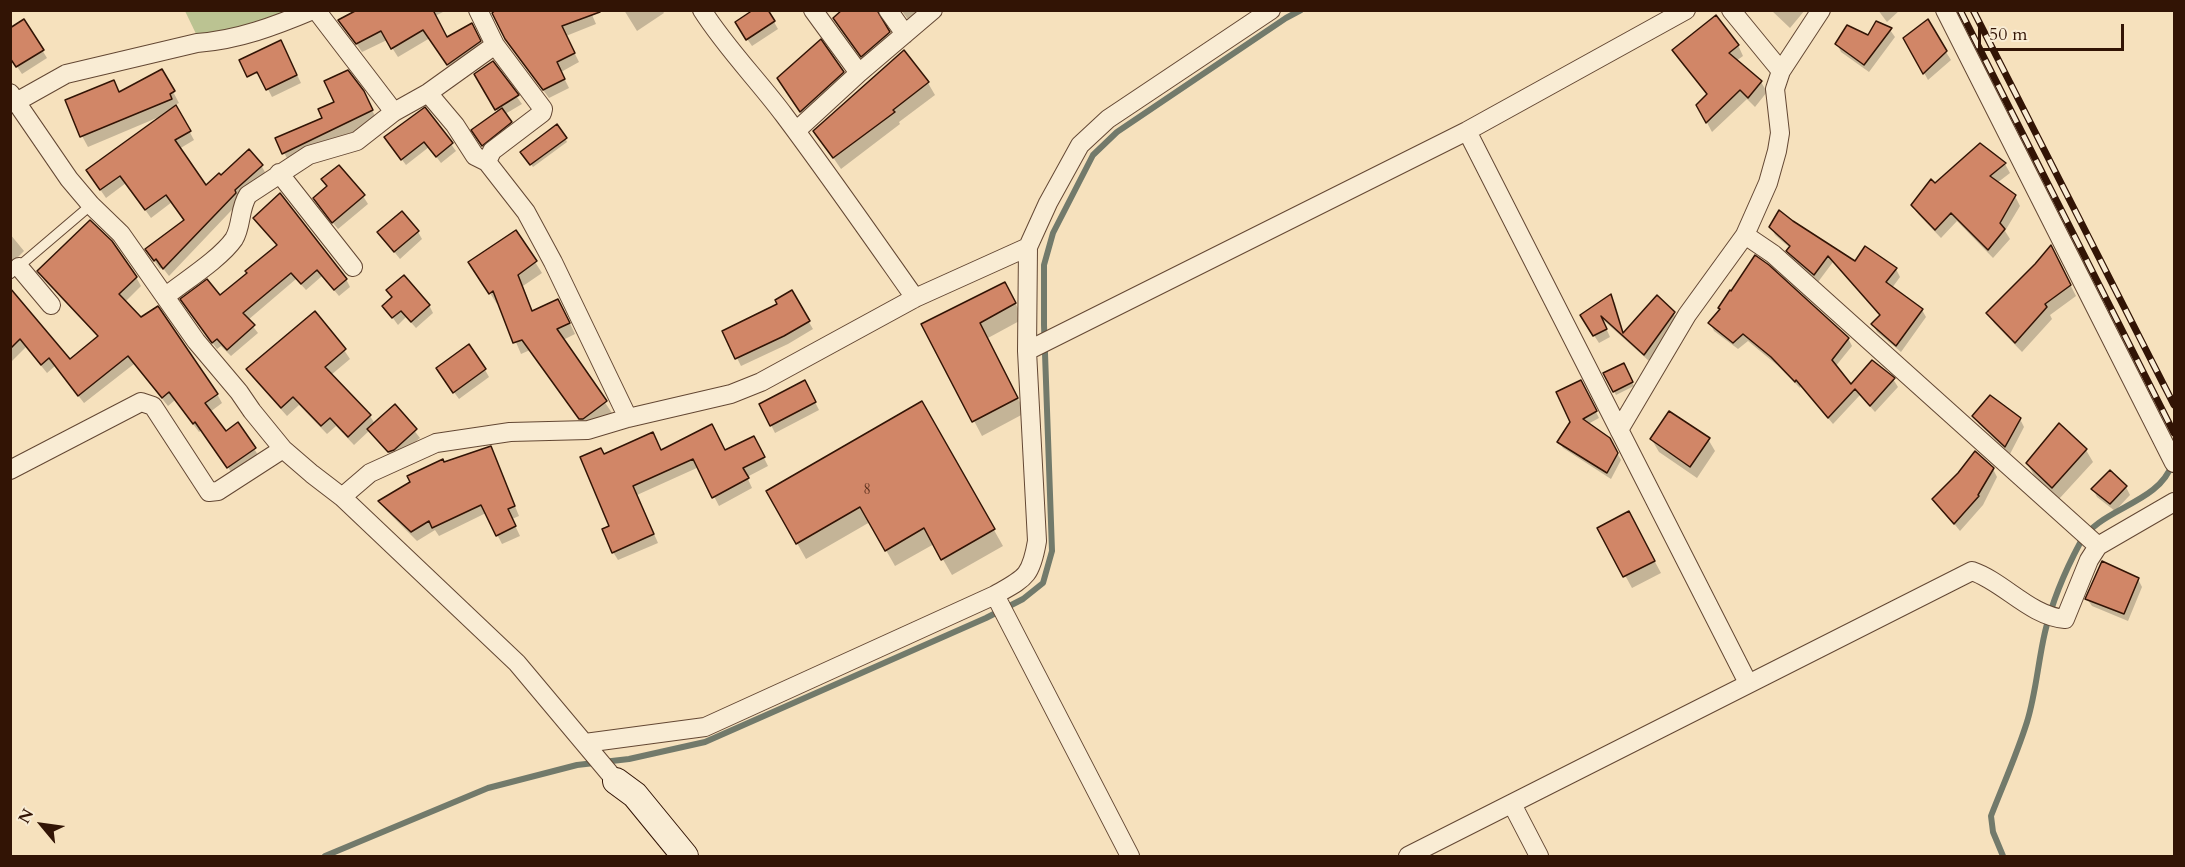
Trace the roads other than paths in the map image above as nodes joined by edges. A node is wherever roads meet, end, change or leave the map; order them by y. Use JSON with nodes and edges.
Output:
{"nodes":[{"id":1,"x":315,"y":10,"type":"edge"},
{"id":2,"x":478,"y":10,"type":"edge"},
{"id":3,"x":813,"y":10,"type":"edge"},
{"id":4,"x":888,"y":10,"type":"edge"},
{"id":5,"x":933,"y":10,"type":"edge"},
{"id":6,"x":1271,"y":10,"type":"edge"},
{"id":7,"x":1686,"y":10,"type":"edge"},
{"id":8,"x":1731,"y":10,"type":"edge"},
{"id":9,"x":1821,"y":10,"type":"edge"},
{"id":10,"x":1945,"y":10,"type":"edge"},
{"id":11,"x":705,"y":12,"type":"edge"},
{"id":12,"x":905,"y":34,"type":"junction"},
{"id":13,"x":495,"y":45,"type":"junction"},
{"id":14,"x":1782,"y":71,"type":"junction"},
{"id":15,"x":859,"y":72,"type":"junction"},
{"id":16,"x":428,"y":93,"type":"junction"},
{"id":17,"x":13,"y":97,"type":"edge"},
{"id":18,"x":394,"y":112,"type":"junction"},
{"id":19,"x":796,"y":131,"type":"junction"},
{"id":20,"x":1467,"y":131,"type":"junction"},
{"id":21,"x":487,"y":162,"type":"junction"},
{"id":22,"x":279,"y":173,"type":"junction"},
{"id":23,"x":91,"y":205,"type":"junction"},
{"id":24,"x":1745,"y":235,"type":"junction"},
{"id":25,"x":1028,"y":247,"type":"junction"},
{"id":26,"x":353,"y":267,"type":"dead end"},
{"id":27,"x":15,"y":271,"type":"edge"},
{"id":28,"x":166,"y":296,"type":"junction"},
{"id":29,"x":915,"y":298,"type":"junction"},
{"id":30,"x":51,"y":305,"type":"dead end"},
{"id":31,"x":1031,"y":349,"type":"junction"},
{"id":32,"x":628,"y":418,"type":"junction"},
{"id":33,"x":1619,"y":430,"type":"junction"},
{"id":34,"x":283,"y":449,"type":"junction"},
{"id":35,"x":2175,"y":463,"type":"edge"},
{"id":36,"x":10,"y":470,"type":"edge"},
{"id":37,"x":342,"y":496,"type":"junction"},
{"id":38,"x":2175,"y":502,"type":"edge"},
{"id":39,"x":2096,"y":544,"type":"junction"},
{"id":40,"x":996,"y":598,"type":"junction"},
{"id":41,"x":1748,"y":683,"type":"junction"},
{"id":42,"x":588,"y":746,"type":"junction"},
{"id":43,"x":612,"y":776,"type":"joint"},
{"id":44,"x":1512,"y":804,"type":"junction"},
{"id":45,"x":685,"y":856,"type":"edge"},
{"id":46,"x":1130,"y":856,"type":"edge"},
{"id":47,"x":1408,"y":856,"type":"edge"},
{"id":48,"x":1539,"y":856,"type":"edge"}],
"edges":[{"from":1,"to":17,"type":"street"},
{"from":1,"to":18,"type":"street"},
{"from":2,"to":13,"type":"street"},
{"from":3,"to":15,"type":"street"},
{"from":4,"to":12,"type":"street"},
{"from":5,"to":12,"type":"street"},
{"from":6,"to":25,"type":"street"},
{"from":7,"to":20,"type":"street"},
{"from":8,"to":14,"type":"street"},
{"from":9,"to":14,"type":"street"},
{"from":10,"to":35,"type":"street"},
{"from":11,"to":19,"type":"street"},
{"from":12,"to":15,"type":"street"},
{"from":13,"to":16,"type":"street"},
{"from":13,"to":21,"type":"street"},
{"from":14,"to":24,"type":"street"},
{"from":15,"to":19,"type":"street"},
{"from":16,"to":18,"type":"street"},
{"from":16,"to":21,"type":"street"},
{"from":17,"to":23,"type":"street"},
{"from":18,"to":22,"type":"street"},
{"from":19,"to":29,"type":"street"},
{"from":20,"to":31,"type":"street"},
{"from":20,"to":33,"type":"street"},
{"from":21,"to":32,"type":"street"},
{"from":22,"to":26,"type":"street"},
{"from":22,"to":28,"type":"street"},
{"from":23,"to":27,"type":"lane"},
{"from":23,"to":28,"type":"street"},
{"from":24,"to":33,"type":"street"},
{"from":24,"to":39,"type":"street"},
{"from":25,"to":29,"type":"street"},
{"from":25,"to":31,"type":"street"},
{"from":27,"to":30,"type":"street"},
{"from":28,"to":34,"type":"street"},
{"from":29,"to":32,"type":"street"},
{"from":31,"to":40,"type":"street"},
{"from":32,"to":37,"type":"street"},
{"from":33,"to":41,"type":"street"},
{"from":34,"to":36,"type":"street"},
{"from":34,"to":37,"type":"street"},
{"from":37,"to":42,"type":"street"},
{"from":38,"to":39,"type":"street"},
{"from":39,"to":41,"type":"street"},
{"from":40,"to":42,"type":"street"},
{"from":40,"to":46,"type":"street"},
{"from":41,"to":44,"type":"street"},
{"from":42,"to":43,"type":"street"},
{"from":43,"to":45,"type":"street"},
{"from":44,"to":47,"type":"street"},
{"from":44,"to":48,"type":"street"}]}
